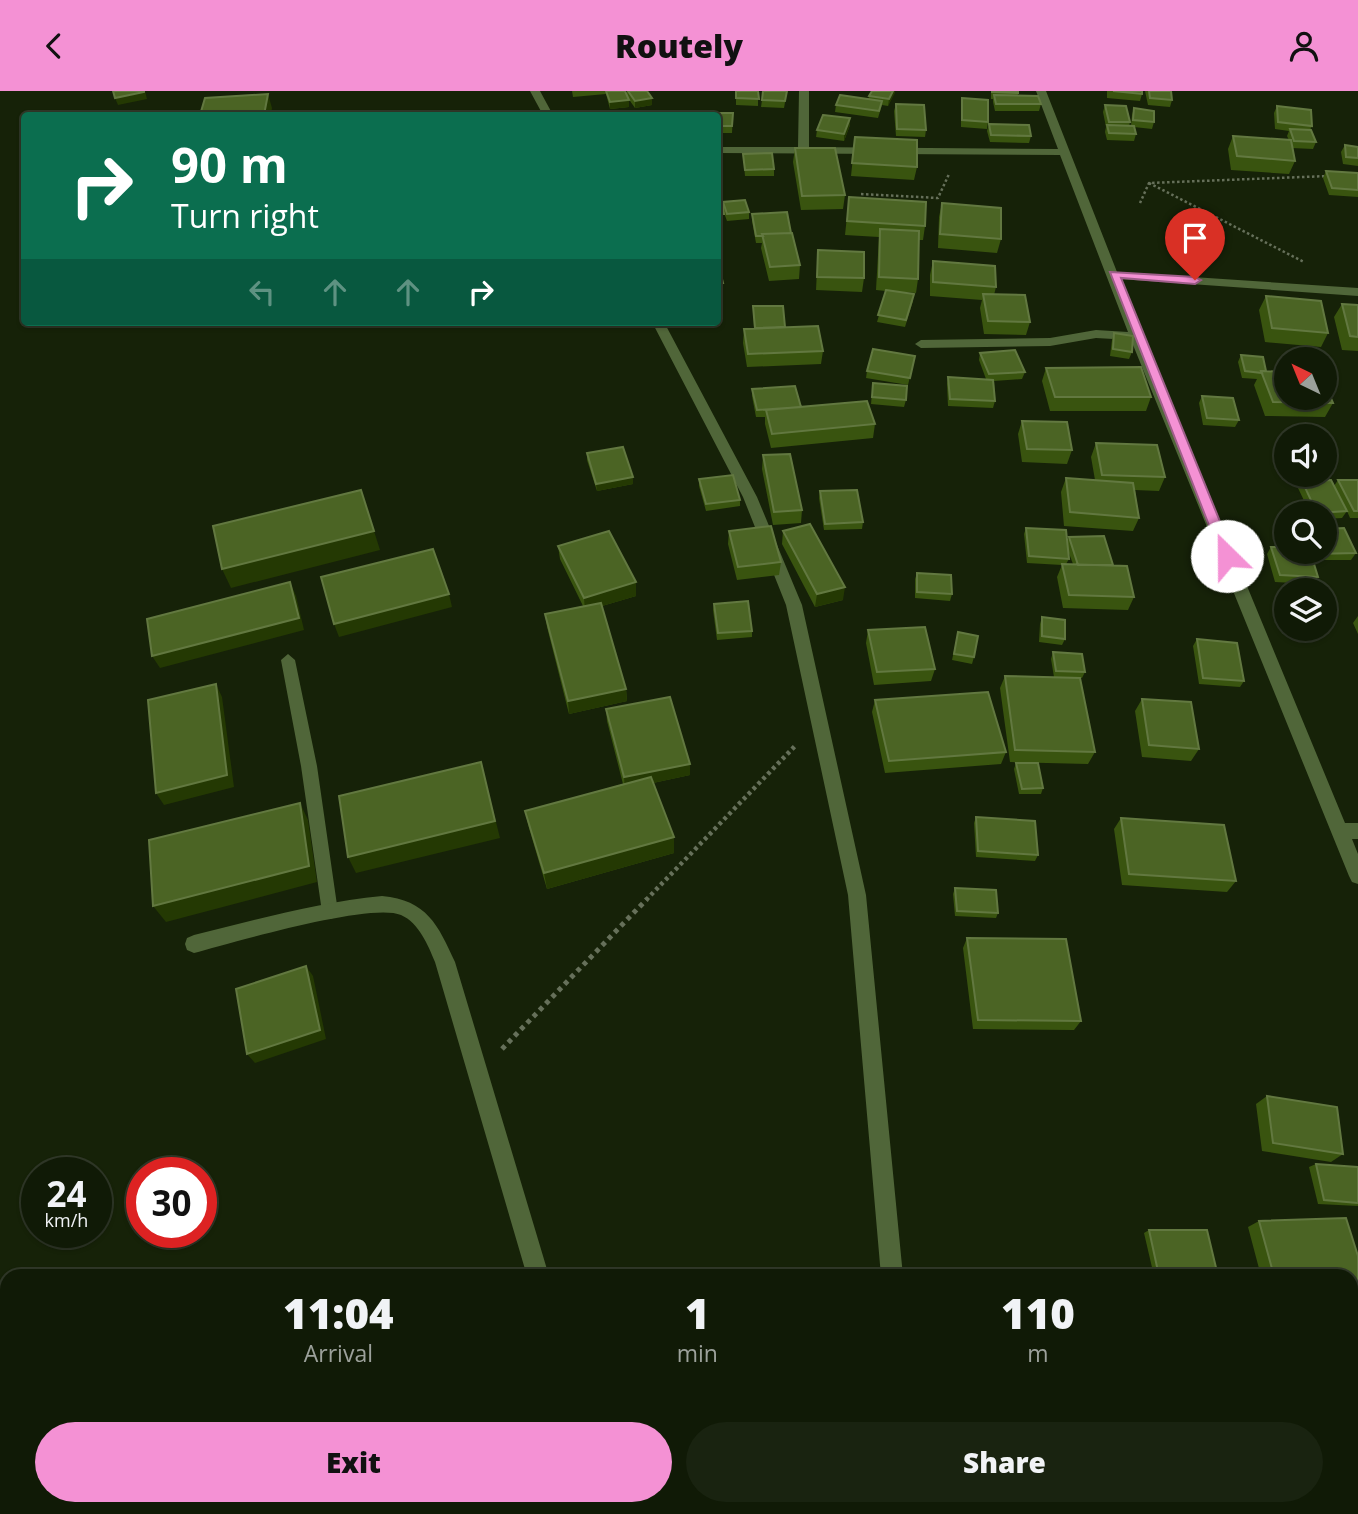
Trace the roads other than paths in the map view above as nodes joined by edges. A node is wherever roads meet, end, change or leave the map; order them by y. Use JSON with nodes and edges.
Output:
{"nodes":[{"id":1,"x":535,"y":91,"type":"edge"},
{"id":2,"x":804,"y":91,"type":"edge"},
{"id":3,"x":1041,"y":91,"type":"edge"},
{"id":4,"x":546,"y":112,"type":"edge"},
{"id":5,"x":803,"y":149,"type":"junction"},
{"id":6,"x":721,"y":150,"type":"edge"},
{"id":7,"x":1063,"y":152,"type":"junction"},
{"id":8,"x":1114,"y":275,"type":"junction"},
{"id":9,"x":1358,"y":292,"type":"edge"},
{"id":10,"x":660,"y":326,"type":"edge"},
{"id":11,"x":1136,"y":336,"type":"junction"},
{"id":12,"x":921,"y":344,"type":"dead end"},
{"id":13,"x":288,"y":660,"type":"dead end"},
{"id":14,"x":1349,"y":831,"type":"edge"},
{"id":15,"x":1358,"y":876,"type":"edge"},
{"id":16,"x":330,"y":912,"type":"junction"},
{"id":17,"x":194,"y":944,"type":"dead end"},
{"id":18,"x":536,"y":1269,"type":"edge"},
{"id":19,"x":891,"y":1269,"type":"edge"}],
"edges":[{"from":1,"to":4,"type":"street"},
{"from":2,"to":5,"type":"street"},
{"from":3,"to":7,"type":"street"},
{"from":5,"to":6,"type":"street"},
{"from":5,"to":7,"type":"street"},
{"from":7,"to":8,"type":"street"},
{"from":8,"to":9,"type":"street"},
{"from":8,"to":11,"type":"street"},
{"from":10,"to":19,"type":"street"},
{"from":11,"to":12,"type":"street"},
{"from":11,"to":14,"type":"street"},
{"from":13,"to":16,"type":"lane"},
{"from":14,"to":15,"type":"street"},
{"from":16,"to":17,"type":"street"},
{"from":16,"to":18,"type":"street"}]}
